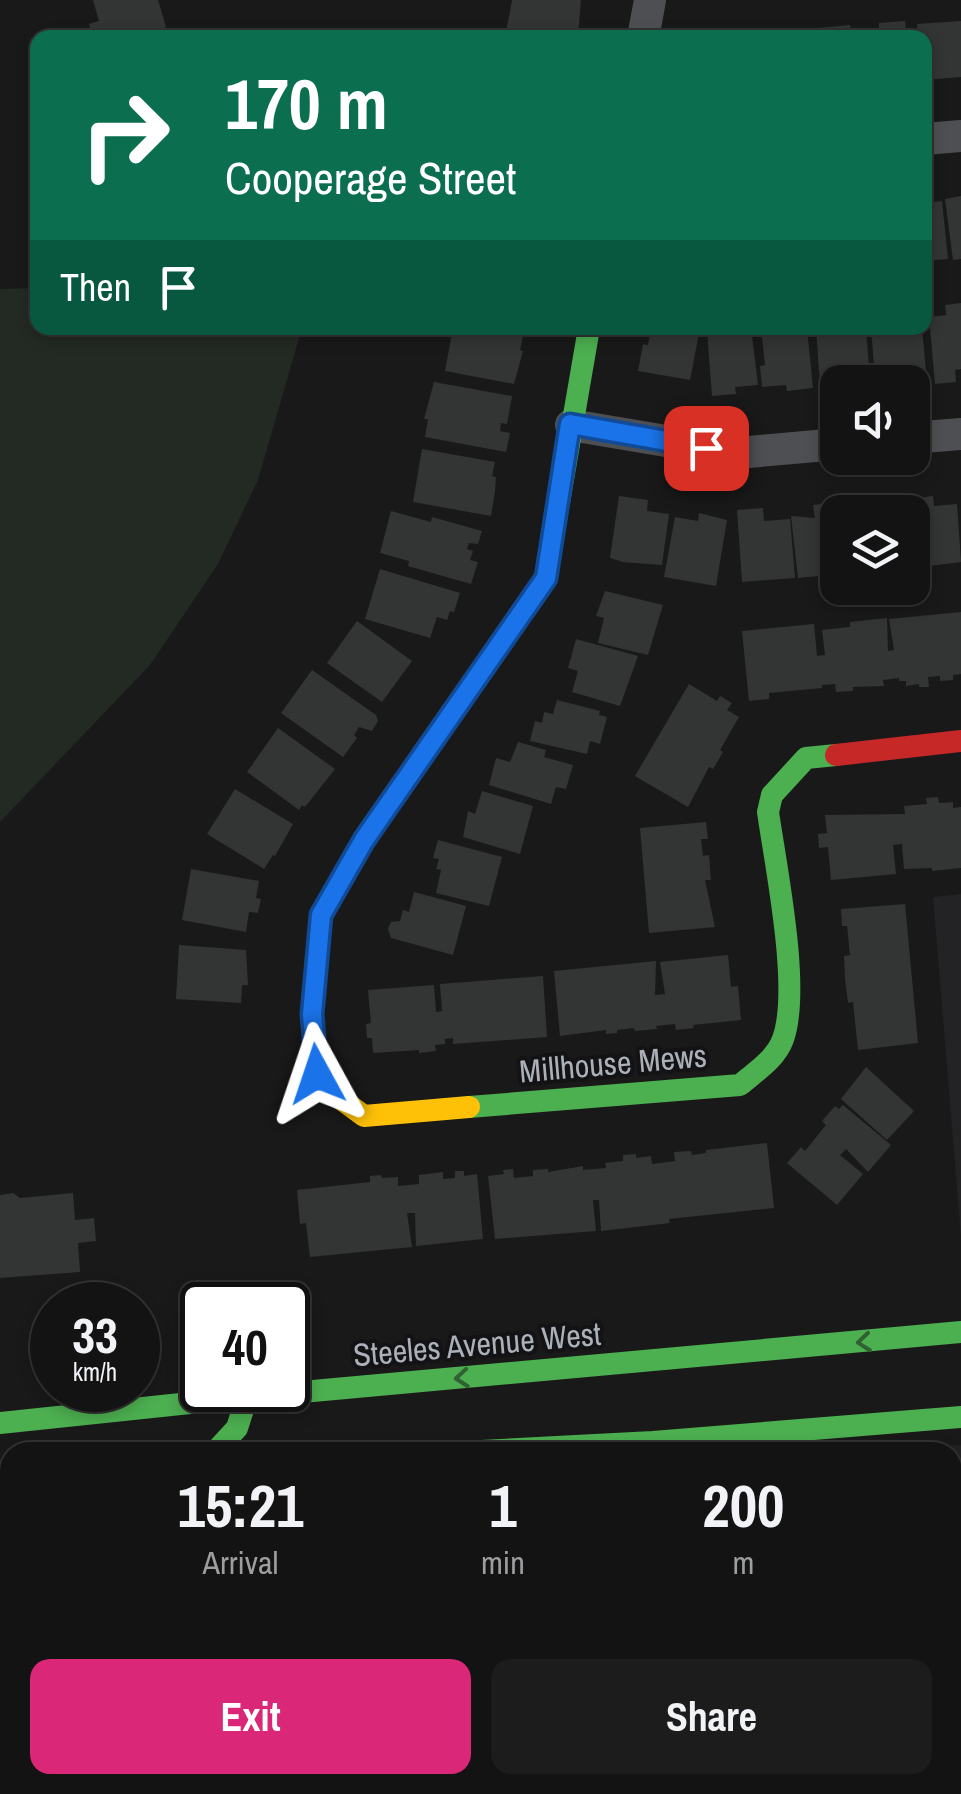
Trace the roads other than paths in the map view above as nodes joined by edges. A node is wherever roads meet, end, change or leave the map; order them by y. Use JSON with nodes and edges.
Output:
{"nodes":[{"id":1,"x":650,"y":0,"type":"edge"},
{"id":2,"x":645,"y":30,"type":"edge"},
{"id":3,"x":961,"y":136,"type":"edge"},
{"id":4,"x":932,"y":138,"type":"edge"},
{"id":5,"x":588,"y":335,"type":"edge"},
{"id":6,"x":570,"y":424,"type":"junction"},
{"id":7,"x":961,"y":434,"type":"edge"},
{"id":8,"x":930,"y":437,"type":"edge"},
{"id":9,"x":820,"y":446,"type":"edge"},
{"id":10,"x":961,"y":742,"type":"edge"},
{"id":11,"x":961,"y":1332,"type":"edge"},
{"id":12,"x":310,"y":1391,"type":"edge"},
{"id":13,"x":180,"y":1404,"type":"edge"},
{"id":14,"x":244,"y":1412,"type":"edge"},
{"id":15,"x":961,"y":1416,"type":"edge"},
{"id":16,"x":0,"y":1424,"type":"edge"},
{"id":17,"x":228,"y":1442,"type":"edge"},
{"id":18,"x":654,"y":1442,"type":"edge"}],
"edges":[{"from":1,"to":2,"type":"street"},
{"from":3,"to":4,"type":"street"},
{"from":5,"to":6,"type":"street"},
{"from":6,"to":9,"type":"street"},
{"from":6,"to":10,"type":"street","name":"Millhouse Mews"},
{"from":7,"to":8,"type":"street"},
{"from":11,"to":12,"type":"street","name":"Steeles Avenue West","one_way":true},
{"from":13,"to":16,"type":"street","name":"Steeles Avenue West"},
{"from":14,"to":17,"type":"street"},
{"from":15,"to":18,"type":"street"}]}
